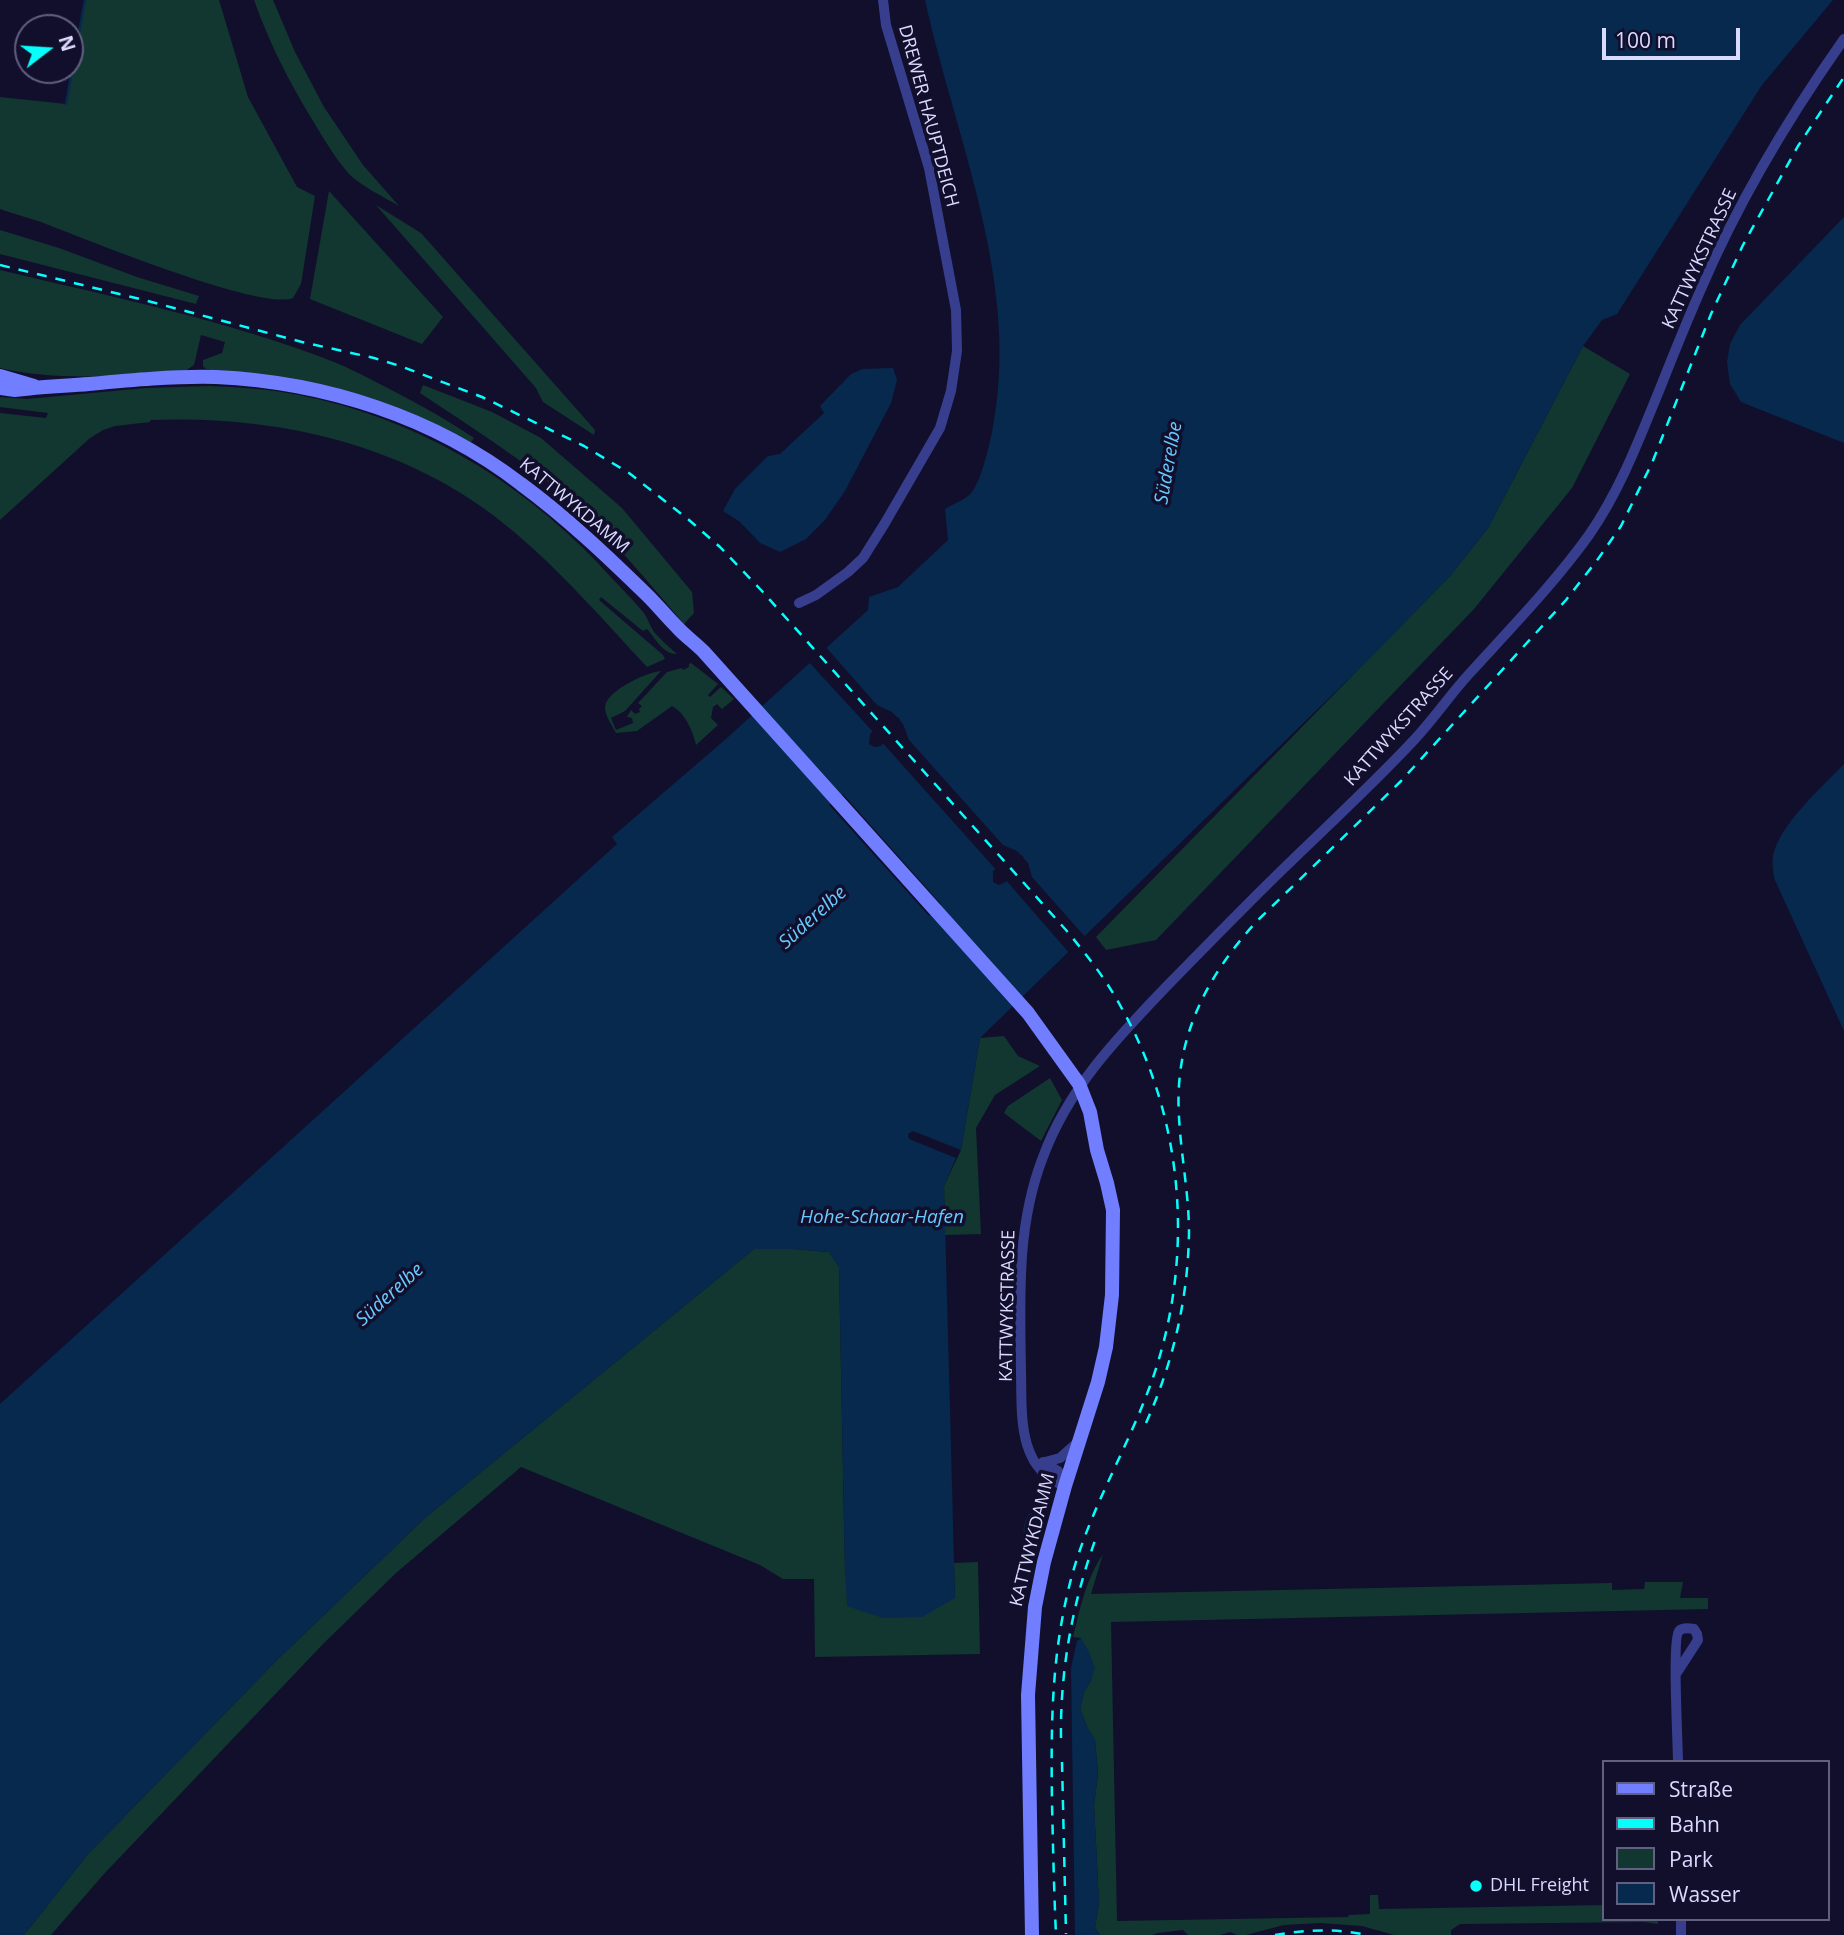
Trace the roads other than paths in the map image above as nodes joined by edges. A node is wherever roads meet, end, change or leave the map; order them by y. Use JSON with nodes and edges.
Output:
{"nodes":[{"id":1,"x":883,"y":0,"type":"edge"},
{"id":2,"x":1844,"y":38,"type":"edge"},
{"id":3,"x":0,"y":376,"type":"edge"},
{"id":4,"x":39,"y":387,"type":"junction"},
{"id":5,"x":0,"y":388,"type":"edge"},
{"id":6,"x":799,"y":603,"type":"dead end"},
{"id":7,"x":1081,"y":1439,"type":"junction"},
{"id":8,"x":1040,"y":1462,"type":"junction"},
{"id":9,"x":1065,"y":1486,"type":"junction"},
{"id":10,"x":1676,"y":1674,"type":"dead end"},
{"id":11,"x":1678,"y":1760,"type":"edge"},
{"id":12,"x":1032,"y":1935,"type":"edge"}],
"edges":[{"from":1,"to":6,"type":"street","name":"DREWER HAUPTDEICH"},
{"from":2,"to":8,"type":"street","name":"KATTWYKSTRASSE"},
{"from":3,"to":4,"type":"main road","name":"KATTWYKDAMM"},
{"from":4,"to":5,"type":"main road","name":"KATTWYKDAMM"},
{"from":4,"to":7,"type":"main road","name":"KATTWYKDAMM"},
{"from":7,"to":8,"type":"street"},
{"from":7,"to":9,"type":"main road","name":"KATTWYKDAMM"},
{"from":8,"to":9,"type":"street","name":"KATTWYKSTRASSE"},
{"from":9,"to":12,"type":"main road","name":"KATTWYKDAMM"},
{"from":10,"to":11,"type":"street"}]}
